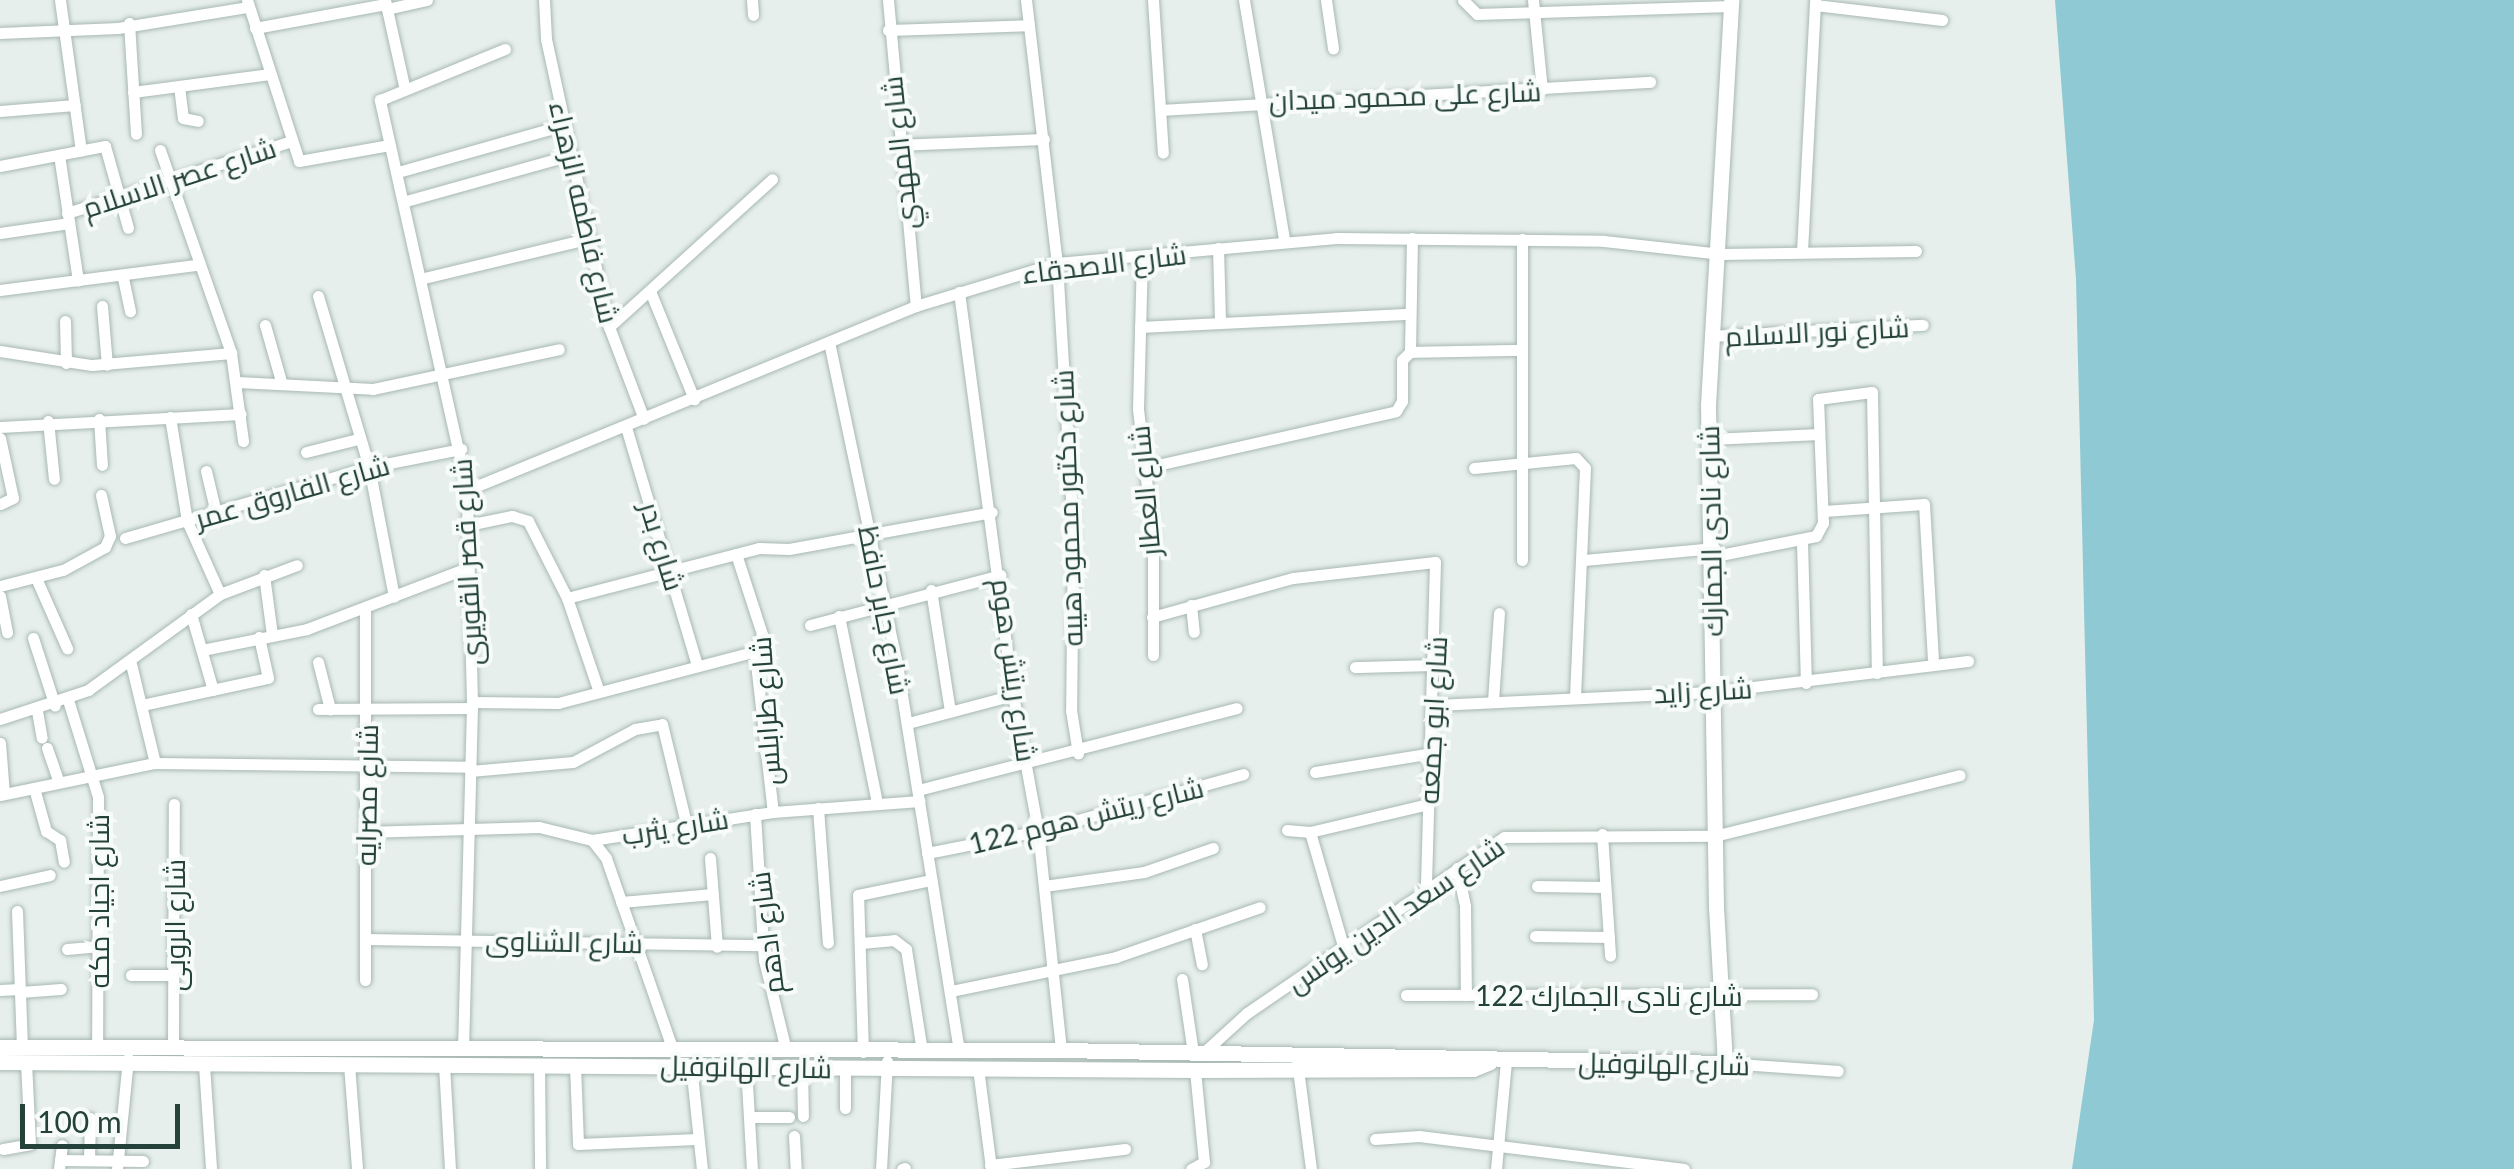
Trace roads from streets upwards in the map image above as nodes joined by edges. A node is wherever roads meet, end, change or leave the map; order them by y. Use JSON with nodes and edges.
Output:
{"nodes":[{"id":1,"x":60,"y":0,"type":"edge"},
{"id":2,"x":427,"y":0,"type":"edge"},
{"id":3,"x":544,"y":0,"type":"edge"},
{"id":4,"x":752,"y":0,"type":"edge"},
{"id":5,"x":888,"y":0,"type":"edge"},
{"id":6,"x":1026,"y":0,"type":"edge"},
{"id":7,"x":1154,"y":0,"type":"edge"},
{"id":8,"x":1244,"y":0,"type":"edge"},
{"id":9,"x":1326,"y":0,"type":"edge"},
{"id":10,"x":1464,"y":0,"type":"edge"},
{"id":11,"x":1682,"y":3,"type":"edge"},
{"id":12,"x":1731,"y":3,"type":"edge"},
{"id":13,"x":1815,"y":3,"type":"edge"},
{"id":14,"x":248,"y":4,"type":"edge"},
{"id":15,"x":386,"y":4,"type":"edge"},
{"id":16,"x":1533,"y":5,"type":"edge"},
{"id":17,"x":753,"y":15,"type":"dead end"},
{"id":18,"x":1942,"y":20,"type":"dead end"},
{"id":19,"x":129,"y":24,"type":"junction"},
{"id":20,"x":1029,"y":25,"type":"junction"},
{"id":21,"x":255,"y":28,"type":"junction"},
{"id":22,"x":888,"y":30,"type":"junction"},
{"id":23,"x":65,"y":31,"type":"junction"},
{"id":24,"x":0,"y":33,"type":"edge"},
{"id":25,"x":1333,"y":48,"type":"dead end"},
{"id":26,"x":505,"y":50,"type":"dead end"},
{"id":27,"x":270,"y":74,"type":"junction"},
{"id":28,"x":1650,"y":82,"type":"dead end"},
{"id":29,"x":179,"y":86,"type":"junction"},
{"id":30,"x":404,"y":86,"type":"junction"},
{"id":31,"x":1542,"y":90,"type":"junction"},
{"id":32,"x":133,"y":92,"type":"junction"},
{"id":33,"x":1260,"y":100,"type":"junction"},
{"id":34,"x":75,"y":104,"type":"junction"},
{"id":35,"x":1161,"y":110,"type":"junction"},
{"id":36,"x":0,"y":111,"type":"edge"},
{"id":37,"x":198,"y":121,"type":"dead end"},
{"id":38,"x":564,"y":125,"type":"junction"},
{"id":39,"x":136,"y":134,"type":"dead end"},
{"id":40,"x":1044,"y":139,"type":"junction"},
{"id":41,"x":292,"y":141,"type":"junction"},
{"id":42,"x":896,"y":144,"type":"junction"},
{"id":43,"x":390,"y":145,"type":"junction"},
{"id":44,"x":160,"y":150,"type":"dead end"},
{"id":45,"x":81,"y":151,"type":"junction"},
{"id":46,"x":1164,"y":153,"type":"dead end"},
{"id":47,"x":59,"y":155,"type":"junction"},
{"id":48,"x":571,"y":155,"type":"junction"},
{"id":49,"x":0,"y":166,"type":"edge"},
{"id":50,"x":398,"y":172,"type":"junction"},
{"id":51,"x":772,"y":179,"type":"dead end"},
{"id":52,"x":169,"y":181,"type":"junction"},
{"id":53,"x":120,"y":196,"type":"junction"},
{"id":54,"x":406,"y":201,"type":"junction"},
{"id":55,"x":68,"y":218,"type":"junction"},
{"id":56,"x":128,"y":228,"type":"dead end"},
{"id":57,"x":0,"y":232,"type":"edge"},
{"id":58,"x":590,"y":238,"type":"junction"},
{"id":59,"x":1412,"y":238,"type":"junction"},
{"id":60,"x":1522,"y":239,"type":"junction"},
{"id":61,"x":1284,"y":240,"type":"junction"},
{"id":62,"x":1218,"y":248,"type":"junction"},
{"id":63,"x":1802,"y":250,"type":"junction"},
{"id":64,"x":1916,"y":251,"type":"dead end"},
{"id":65,"x":1721,"y":254,"type":"junction"},
{"id":66,"x":1142,"y":256,"type":"junction"},
{"id":67,"x":1056,"y":263,"type":"junction"},
{"id":68,"x":195,"y":265,"type":"junction"},
{"id":69,"x":123,"y":278,"type":"junction"},
{"id":70,"x":424,"y":278,"type":"junction"},
{"id":71,"x":78,"y":282,"type":"junction"},
{"id":72,"x":0,"y":290,"type":"edge"},
{"id":73,"x":650,"y":292,"type":"junction"},
{"id":74,"x":959,"y":292,"type":"junction"},
{"id":75,"x":318,"y":296,"type":"dead end"},
{"id":76,"x":102,"y":306,"type":"dead end"},
{"id":77,"x":916,"y":306,"type":"junction"},
{"id":78,"x":130,"y":311,"type":"dead end"},
{"id":79,"x":1410,"y":314,"type":"junction"},
{"id":80,"x":1220,"y":320,"type":"junction"},
{"id":81,"x":65,"y":321,"type":"dead end"},
{"id":82,"x":265,"y":325,"type":"dead end"},
{"id":83,"x":1140,"y":326,"type":"junction"},
{"id":84,"x":1923,"y":326,"type":"dead end"},
{"id":85,"x":610,"y":327,"type":"junction"},
{"id":86,"x":1710,"y":336,"type":"junction"},
{"id":87,"x":829,"y":342,"type":"junction"},
{"id":88,"x":559,"y":349,"type":"dead end"},
{"id":89,"x":1519,"y":350,"type":"junction"},
{"id":90,"x":0,"y":351,"type":"edge"},
{"id":91,"x":1410,"y":352,"type":"junction"},
{"id":92,"x":230,"y":353,"type":"junction"},
{"id":93,"x":66,"y":363,"type":"junction"},
{"id":94,"x":107,"y":365,"type":"junction"},
{"id":95,"x":445,"y":373,"type":"junction"},
{"id":96,"x":281,"y":381,"type":"junction"},
{"id":97,"x":237,"y":382,"type":"junction"},
{"id":98,"x":345,"y":389,"type":"junction"},
{"id":99,"x":694,"y":399,"type":"junction"},
{"id":100,"x":242,"y":414,"type":"junction"},
{"id":101,"x":170,"y":417,"type":"junction"},
{"id":102,"x":99,"y":419,"type":"junction"},
{"id":103,"x":644,"y":420,"type":"junction"},
{"id":104,"x":48,"y":421,"type":"junction"},
{"id":105,"x":0,"y":427,"type":"edge"},
{"id":106,"x":626,"y":427,"type":"junction"},
{"id":107,"x":1819,"y":434,"type":"junction"},
{"id":108,"x":0,"y":438,"type":"edge"},
{"id":109,"x":358,"y":439,"type":"junction"},
{"id":110,"x":1710,"y":439,"type":"junction"},
{"id":111,"x":243,"y":441,"type":"dead end"},
{"id":112,"x":461,"y":449,"type":"junction"},
{"id":113,"x":306,"y":452,"type":"dead end"},
{"id":114,"x":1524,"y":463,"type":"junction"},
{"id":115,"x":102,"y":464,"type":"dead end"},
{"id":116,"x":369,"y":467,"type":"junction"},
{"id":117,"x":1144,"y":468,"type":"junction"},
{"id":118,"x":1474,"y":468,"type":"dead end"},
{"id":119,"x":206,"y":471,"type":"dead end"},
{"id":120,"x":54,"y":479,"type":"dead end"},
{"id":121,"x":467,"y":490,"type":"junction"},
{"id":122,"x":101,"y":494,"type":"dead end"},
{"id":123,"x":0,"y":504,"type":"edge"},
{"id":124,"x":1875,"y":506,"type":"junction"},
{"id":125,"x":1824,"y":511,"type":"junction"},
{"id":126,"x":992,"y":512,"type":"junction"},
{"id":127,"x":216,"y":513,"type":"junction"},
{"id":128,"x":187,"y":521,"type":"junction"},
{"id":129,"x":468,"y":525,"type":"junction"},
{"id":130,"x":870,"y":534,"type":"junction"},
{"id":131,"x":125,"y":538,"type":"dead end"},
{"id":132,"x":1802,"y":542,"type":"junction"},
{"id":133,"x":1714,"y":552,"type":"junction"},
{"id":134,"x":736,"y":554,"type":"junction"},
{"id":135,"x":1522,"y":560,"type":"dead end"},
{"id":136,"x":1584,"y":560,"type":"junction"},
{"id":137,"x":297,"y":566,"type":"dead end"},
{"id":138,"x":467,"y":568,"type":"junction"},
{"id":139,"x":672,"y":570,"type":"junction"},
{"id":140,"x":1001,"y":574,"type":"junction"},
{"id":141,"x":264,"y":575,"type":"junction"},
{"id":142,"x":36,"y":578,"type":"junction"},
{"id":143,"x":0,"y":586,"type":"edge"},
{"id":144,"x":932,"y":590,"type":"junction"},
{"id":145,"x":220,"y":594,"type":"junction"},
{"id":146,"x":0,"y":596,"type":"edge"},
{"id":147,"x":394,"y":597,"type":"junction"},
{"id":148,"x":567,"y":598,"type":"junction"},
{"id":149,"x":884,"y":602,"type":"junction"},
{"id":150,"x":1191,"y":604,"type":"junction"},
{"id":151,"x":365,"y":609,"type":"junction"},
{"id":152,"x":1498,"y":613,"type":"dead end"},
{"id":153,"x":191,"y":614,"type":"junction"},
{"id":154,"x":839,"y":616,"type":"junction"},
{"id":155,"x":1152,"y":617,"type":"junction"},
{"id":156,"x":810,"y":624,"type":"dead end"},
{"id":157,"x":7,"y":632,"type":"dead end"},
{"id":158,"x":1194,"y":632,"type":"dead end"},
{"id":159,"x":265,"y":636,"type":"junction"},
{"id":160,"x":32,"y":638,"type":"dead end"},
{"id":161,"x":67,"y":648,"type":"dead end"},
{"id":162,"x":202,"y":650,"type":"junction"},
{"id":163,"x":756,"y":651,"type":"junction"},
{"id":164,"x":1153,"y":655,"type":"dead end"},
{"id":165,"x":1933,"y":658,"type":"dead end"},
{"id":166,"x":1968,"y":661,"type":"dead end"},
{"id":167,"x":318,"y":662,"type":"dead end"},
{"id":168,"x":131,"y":664,"type":"junction"},
{"id":169,"x":1437,"y":665,"type":"junction"},
{"id":170,"x":697,"y":666,"type":"junction"},
{"id":171,"x":1355,"y":667,"type":"dead end"},
{"id":172,"x":1877,"y":673,"type":"junction"},
{"id":173,"x":1806,"y":683,"type":"junction"},
{"id":174,"x":212,"y":690,"type":"junction"},
{"id":175,"x":599,"y":692,"type":"junction"},
{"id":176,"x":1711,"y":692,"type":"junction"},
{"id":177,"x":1012,"y":695,"type":"junction"},
{"id":178,"x":1575,"y":696,"type":"junction"},
{"id":179,"x":68,"y":700,"type":"junction"},
{"id":180,"x":1493,"y":701,"type":"junction"},
{"id":181,"x":472,"y":705,"type":"junction"},
{"id":182,"x":1436,"y":705,"type":"junction"},
{"id":183,"x":55,"y":706,"type":"junction"},
{"id":184,"x":142,"y":706,"type":"junction"},
{"id":185,"x":1237,"y":708,"type":"dead end"},
{"id":186,"x":367,"y":709,"type":"junction"},
{"id":187,"x":37,"y":711,"type":"junction"},
{"id":188,"x":950,"y":712,"type":"junction"},
{"id":189,"x":0,"y":718,"type":"edge"},
{"id":190,"x":908,"y":723,"type":"junction"},
{"id":191,"x":0,"y":743,"type":"edge"},
{"id":192,"x":1432,"y":753,"type":"junction"},
{"id":193,"x":1078,"y":754,"type":"junction"},
{"id":194,"x":155,"y":763,"type":"junction"},
{"id":195,"x":364,"y":765,"type":"junction"},
{"id":196,"x":1029,"y":766,"type":"junction"},
{"id":197,"x":470,"y":769,"type":"junction"},
{"id":198,"x":1316,"y":772,"type":"dead end"},
{"id":199,"x":93,"y":774,"type":"junction"},
{"id":200,"x":1243,"y":774,"type":"dead end"},
{"id":201,"x":1960,"y":775,"type":"dead end"},
{"id":202,"x":60,"y":782,"type":"junction"},
{"id":203,"x":34,"y":788,"type":"junction"},
{"id":204,"x":2,"y":794,"type":"edge"},
{"id":205,"x":919,"y":796,"type":"junction"},
{"id":206,"x":877,"y":803,"type":"junction"},
{"id":207,"x":174,"y":804,"type":"dead end"},
{"id":208,"x":1428,"y":804,"type":"junction"},
{"id":209,"x":818,"y":808,"type":"junction"},
{"id":210,"x":773,"y":812,"type":"junction"},
{"id":211,"x":754,"y":814,"type":"junction"},
{"id":212,"x":686,"y":823,"type":"junction"},
{"id":213,"x":1287,"y":830,"type":"dead end"},
{"id":214,"x":364,"y":832,"type":"junction"},
{"id":215,"x":467,"y":832,"type":"junction"},
{"id":216,"x":1038,"y":832,"type":"junction"},
{"id":217,"x":1310,"y":832,"type":"junction"},
{"id":218,"x":1602,"y":834,"type":"junction"},
{"id":219,"x":1714,"y":836,"type":"junction"},
{"id":220,"x":592,"y":840,"type":"junction"},
{"id":221,"x":1213,"y":848,"type":"dead end"},
{"id":222,"x":927,"y":853,"type":"junction"},
{"id":223,"x":710,"y":858,"type":"dead end"},
{"id":224,"x":64,"y":862,"type":"dead end"},
{"id":225,"x":1457,"y":868,"type":"junction"},
{"id":226,"x":50,"y":875,"type":"dead end"},
{"id":227,"x":931,"y":880,"type":"junction"},
{"id":228,"x":0,"y":886,"type":"edge"},
{"id":229,"x":1044,"y":886,"type":"junction"},
{"id":230,"x":1537,"y":886,"type":"dead end"},
{"id":231,"x":1426,"y":888,"type":"junction"},
{"id":232,"x":1606,"y":888,"type":"junction"},
{"id":233,"x":713,"y":894,"type":"junction"},
{"id":234,"x":622,"y":902,"type":"junction"},
{"id":235,"x":1260,"y":906,"type":"dead end"},
{"id":236,"x":17,"y":912,"type":"dead end"},
{"id":237,"x":1195,"y":928,"type":"junction"},
{"id":238,"x":1535,"y":936,"type":"dead end"},
{"id":239,"x":1609,"y":936,"type":"junction"},
{"id":240,"x":365,"y":938,"type":"junction"},
{"id":241,"x":464,"y":940,"type":"junction"},
{"id":242,"x":636,"y":941,"type":"junction"},
{"id":243,"x":828,"y":943,"type":"dead end"},
{"id":244,"x":861,"y":943,"type":"junction"},
{"id":245,"x":764,"y":945,"type":"junction"},
{"id":246,"x":100,"y":946,"type":"junction"},
{"id":247,"x":717,"y":947,"type":"junction"},
{"id":248,"x":67,"y":949,"type":"dead end"},
{"id":249,"x":1344,"y":949,"type":"junction"},
{"id":250,"x":1610,"y":956,"type":"dead end"},
{"id":251,"x":1202,"y":964,"type":"dead end"},
{"id":252,"x":1052,"y":971,"type":"junction"},
{"id":253,"x":131,"y":975,"type":"dead end"},
{"id":254,"x":174,"y":975,"type":"junction"},
{"id":255,"x":365,"y":980,"type":"dead end"},
{"id":256,"x":1182,"y":980,"type":"dead end"},
{"id":257,"x":61,"y":989,"type":"dead end"},
{"id":258,"x":0,"y":990,"type":"edge"},
{"id":259,"x":20,"y":991,"type":"junction"},
{"id":260,"x":951,"y":991,"type":"junction"},
{"id":261,"x":1720,"y":994,"type":"junction"},
{"id":262,"x":1812,"y":994,"type":"dead end"},
{"id":263,"x":1406,"y":995,"type":"dead end"},
{"id":264,"x":1466,"y":995,"type":"junction"},
{"id":265,"x":0,"y":1047,"type":"edge"},
{"id":266,"x":97,"y":1047,"type":"junction"},
{"id":267,"x":173,"y":1047,"type":"junction"},
{"id":268,"x":959,"y":1049,"type":"junction"},
{"id":269,"x":463,"y":1050,"type":"junction"},
{"id":270,"x":672,"y":1050,"type":"junction"},
{"id":271,"x":786,"y":1050,"type":"junction"},
{"id":272,"x":922,"y":1050,"type":"junction"},
{"id":273,"x":1061,"y":1050,"type":"junction"},
{"id":274,"x":864,"y":1052,"type":"junction"},
{"id":275,"x":24,"y":1055,"type":"junction"},
{"id":276,"x":128,"y":1055,"type":"junction"},
{"id":277,"x":1197,"y":1058,"type":"junction"},
{"id":278,"x":887,"y":1059,"type":"junction"},
{"id":279,"x":0,"y":1062,"type":"edge"},
{"id":280,"x":1498,"y":1062,"type":"junction"},
{"id":281,"x":1725,"y":1063,"type":"junction"},
{"id":282,"x":204,"y":1064,"type":"junction"},
{"id":283,"x":349,"y":1064,"type":"junction"},
{"id":284,"x":444,"y":1065,"type":"junction"},
{"id":285,"x":539,"y":1065,"type":"junction"},
{"id":286,"x":575,"y":1065,"type":"junction"},
{"id":287,"x":691,"y":1065,"type":"junction"},
{"id":288,"x":746,"y":1066,"type":"junction"},
{"id":289,"x":802,"y":1066,"type":"junction"},
{"id":290,"x":844,"y":1067,"type":"junction"},
{"id":291,"x":978,"y":1068,"type":"junction"},
{"id":292,"x":1298,"y":1069,"type":"junction"},
{"id":293,"x":1838,"y":1072,"type":"dead end"},
{"id":294,"x":846,"y":1108,"type":"dead end"},
{"id":295,"x":804,"y":1116,"type":"dead end"},
{"id":296,"x":749,"y":1117,"type":"junction"},
{"id":297,"x":789,"y":1117,"type":"dead end"},
{"id":298,"x":90,"y":1118,"type":"dead end"},
{"id":299,"x":794,"y":1136,"type":"dead end"},
{"id":300,"x":697,"y":1139,"type":"junction"},
{"id":301,"x":1374,"y":1139,"type":"dead end"},
{"id":302,"x":62,"y":1145,"type":"dead end"},
{"id":303,"x":1125,"y":1148,"type":"dead end"},
{"id":304,"x":1499,"y":1148,"type":"junction"},
{"id":305,"x":3,"y":1149,"type":"dead end"},
{"id":306,"x":89,"y":1160,"type":"junction"},
{"id":307,"x":143,"y":1161,"type":"dead end"},
{"id":308,"x":60,"y":1165,"type":"edge"},
{"id":309,"x":118,"y":1165,"type":"edge"},
{"id":310,"x":991,"y":1167,"type":"edge"},
{"id":311,"x":211,"y":1169,"type":"edge"},
{"id":312,"x":357,"y":1169,"type":"edge"},
{"id":313,"x":450,"y":1169,"type":"edge"},
{"id":314,"x":540,"y":1169,"type":"edge"},
{"id":315,"x":702,"y":1169,"type":"edge"},
{"id":316,"x":752,"y":1169,"type":"edge"},
{"id":317,"x":796,"y":1169,"type":"edge"},
{"id":318,"x":881,"y":1169,"type":"edge"},
{"id":319,"x":1191,"y":1169,"type":"edge"},
{"id":320,"x":1312,"y":1169,"type":"edge"},
{"id":321,"x":1496,"y":1169,"type":"edge"},
{"id":322,"x":1684,"y":1169,"type":"edge"}],
"edges":[{"from":1,"to":23,"type":"street"},
{"from":2,"to":15,"type":"street"},
{"from":3,"to":38,"type":"street","name":"شارع فاطمه الزهراء"},
{"from":4,"to":17,"type":"street"},
{"from":5,"to":22,"type":"street","name":"شارع المهدي"},
{"from":6,"to":20,"type":"street","name":"شارع دكتور محمود هيبه"},
{"from":7,"to":35,"type":"street"},
{"from":8,"to":33,"type":"street"},
{"from":9,"to":25,"type":"street"},
{"from":10,"to":16,"type":"street"},
{"from":11,"to":12,"type":"street"},
{"from":11,"to":16,"type":"street"},
{"from":12,"to":65,"type":"street","name":"شارع نادى الجمارك"},
{"from":13,"to":18,"type":"street"},
{"from":13,"to":63,"type":"street"},
{"from":14,"to":19,"type":"street"},
{"from":14,"to":21,"type":"street"},
{"from":15,"to":21,"type":"street"},
{"from":15,"to":30,"type":"street"},
{"from":16,"to":31,"type":"street"},
{"from":19,"to":23,"type":"street"},
{"from":19,"to":32,"type":"street"},
{"from":20,"to":22,"type":"street"},
{"from":20,"to":40,"type":"street","name":"شارع دكتور محمود هيبه"},
{"from":21,"to":27,"type":"street"},
{"from":22,"to":42,"type":"street","name":"شارع المهدي"},
{"from":23,"to":24,"type":"street"},
{"from":23,"to":34,"type":"street"},
{"from":26,"to":30,"type":"street"},
{"from":27,"to":29,"type":"street"},
{"from":27,"to":41,"type":"street"},
{"from":28,"to":31,"type":"street","name":"شارع على محمود ميدان"},
{"from":29,"to":32,"type":"street"},
{"from":29,"to":37,"type":"street"},
{"from":30,"to":43,"type":"street","name":"شارع قصر القويرى"},
{"from":31,"to":33,"type":"street","name":"شارع على محمود ميدان"},
{"from":32,"to":39,"type":"street"},
{"from":33,"to":35,"type":"street","name":"شارع على محمود ميدان"},
{"from":33,"to":61,"type":"street"},
{"from":34,"to":36,"type":"street"},
{"from":34,"to":45,"type":"street"},
{"from":35,"to":46,"type":"street"},
{"from":38,"to":48,"type":"street","name":"شارع فاطمه الزهراء"},
{"from":38,"to":50,"type":"street"},
{"from":40,"to":42,"type":"street"},
{"from":40,"to":67,"type":"street","name":"شارع دكتور محمود هيبه"},
{"from":41,"to":43,"type":"street"},
{"from":41,"to":52,"type":"street","name":"شارع عصر الاسلام"},
{"from":42,"to":77,"type":"street","name":"شارع المهدي"},
{"from":43,"to":50,"type":"street","name":"شارع قصر القويرى"},
{"from":44,"to":52,"type":"street"},
{"from":45,"to":47,"type":"street"},
{"from":45,"to":53,"type":"street"},
{"from":47,"to":49,"type":"street"},
{"from":47,"to":55,"type":"street"},
{"from":48,"to":54,"type":"street"},
{"from":48,"to":58,"type":"street","name":"شارع فاطمه الزهراء"},
{"from":50,"to":54,"type":"street","name":"شارع قصر القويرى"},
{"from":51,"to":73,"type":"street"},
{"from":52,"to":53,"type":"street","name":"شارع عصر الاسلام"},
{"from":52,"to":68,"type":"street"},
{"from":53,"to":55,"type":"street","name":"شارع عصر الاسلام"},
{"from":53,"to":56,"type":"street"},
{"from":54,"to":70,"type":"street","name":"شارع قصر القويرى"},
{"from":55,"to":57,"type":"street","name":"شارع عصر الاسلام"},
{"from":55,"to":71,"type":"street"},
{"from":58,"to":70,"type":"street"},
{"from":58,"to":85,"type":"street","name":"شارع فاطمه الزهراء"},
{"from":59,"to":60,"type":"street","name":"شارع الاصدقاء"},
{"from":59,"to":61,"type":"street","name":"شارع الاصدقاء"},
{"from":59,"to":79,"type":"street"},
{"from":60,"to":65,"type":"street","name":"شارع الاصدقاء"},
{"from":60,"to":89,"type":"street"},
{"from":61,"to":62,"type":"street","name":"شارع الاصدقاء"},
{"from":62,"to":66,"type":"street","name":"شارع الاصدقاء"},
{"from":62,"to":80,"type":"street"},
{"from":63,"to":64,"type":"street","name":"شارع الاصدقاء"},
{"from":63,"to":65,"type":"street","name":"شارع الاصدقاء"},
{"from":65,"to":86,"type":"street","name":"شارع نادى الجمارك"},
{"from":66,"to":67,"type":"street","name":"شارع الاصدقاء"},
{"from":66,"to":83,"type":"street","name":"شارع العطار"},
{"from":67,"to":74,"type":"street","name":"شارع الاصدقاء"},
{"from":67,"to":193,"type":"street","name":"شارع دكتور محمود هيبه"},
{"from":68,"to":69,"type":"street"},
{"from":68,"to":92,"type":"street"},
{"from":69,"to":71,"type":"street"},
{"from":69,"to":78,"type":"street"},
{"from":70,"to":95,"type":"street","name":"شارع قصر القويرى"},
{"from":71,"to":72,"type":"street"},
{"from":73,"to":85,"type":"street"},
{"from":73,"to":99,"type":"street"},
{"from":74,"to":77,"type":"street","name":"شارع الاصدقاء"},
{"from":74,"to":126,"type":"street","name":"شارع ريتش هوم"},
{"from":75,"to":98,"type":"street"},
{"from":76,"to":94,"type":"street"},
{"from":77,"to":87,"type":"street","name":"شارع الاصدقاء"},
{"from":79,"to":80,"type":"street"},
{"from":79,"to":91,"type":"street"},
{"from":80,"to":83,"type":"street"},
{"from":81,"to":93,"type":"street"},
{"from":82,"to":96,"type":"street"},
{"from":83,"to":117,"type":"street","name":"شارع العطار"},
{"from":84,"to":86,"type":"street","name":"شارع نور الاسلام"},
{"from":85,"to":103,"type":"street","name":"شارع فاطمه الزهراء"},
{"from":86,"to":110,"type":"street","name":"شارع نادى الجمارك"},
{"from":87,"to":99,"type":"street","name":"شارع الاصدقاء"},
{"from":87,"to":130,"type":"street","name":"شارع جابر حافظ"},
{"from":88,"to":95,"type":"street"},
{"from":89,"to":91,"type":"street"},
{"from":89,"to":114,"type":"street"},
{"from":90,"to":93,"type":"street"},
{"from":91,"to":117,"type":"street"},
{"from":92,"to":94,"type":"street"},
{"from":92,"to":97,"type":"street"},
{"from":93,"to":94,"type":"street"},
{"from":95,"to":98,"type":"street"},
{"from":95,"to":112,"type":"street","name":"شارع قصر القويرى"},
{"from":96,"to":97,"type":"street"},
{"from":96,"to":98,"type":"street"},
{"from":97,"to":100,"type":"street"},
{"from":98,"to":109,"type":"street"},
{"from":99,"to":103,"type":"street","name":"شارع الاصدقاء"},
{"from":100,"to":101,"type":"street"},
{"from":100,"to":111,"type":"street"},
{"from":101,"to":102,"type":"street"},
{"from":101,"to":128,"type":"street"},
{"from":102,"to":104,"type":"street"},
{"from":102,"to":115,"type":"street"},
{"from":103,"to":106,"type":"street","name":"شارع الاصدقاء"},
{"from":104,"to":105,"type":"street"},
{"from":104,"to":120,"type":"street"},
{"from":106,"to":121,"type":"street","name":"شارع الاصدقاء"},
{"from":106,"to":139,"type":"street","name":"شارع بدر"},
{"from":107,"to":110,"type":"street"},
{"from":107,"to":124,"type":"street"},
{"from":107,"to":125,"type":"street"},
{"from":108,"to":123,"type":"street"},
{"from":109,"to":113,"type":"street"},
{"from":109,"to":116,"type":"street"},
{"from":110,"to":133,"type":"street","name":"شارع نادى الجمارك"},
{"from":112,"to":116,"type":"street","name":"شارع الفاروق عمر"},
{"from":112,"to":121,"type":"street","name":"شارع قصر القويرى"},
{"from":114,"to":118,"type":"street"},
{"from":114,"to":135,"type":"street"},
{"from":114,"to":136,"type":"street"},
{"from":116,"to":127,"type":"street","name":"شارع الفاروق عمر"},
{"from":116,"to":147,"type":"street"},
{"from":117,"to":155,"type":"street","name":"شارع العطار"},
{"from":119,"to":127,"type":"street"},
{"from":121,"to":129,"type":"street","name":"شارع قصر القويرى"},
{"from":122,"to":142,"type":"street"},
{"from":124,"to":125,"type":"street"},
{"from":124,"to":165,"type":"street"},
{"from":124,"to":172,"type":"street"},
{"from":125,"to":132,"type":"street"},
{"from":126,"to":130,"type":"street"},
{"from":126,"to":140,"type":"street","name":"شارع ريتش هوم"},
{"from":127,"to":128,"type":"street","name":"شارع الفاروق عمر"},
{"from":128,"to":131,"type":"street","name":"شارع الفاروق عمر"},
{"from":128,"to":145,"type":"street"},
{"from":129,"to":138,"type":"street","name":"شارع قصر القويرى"},
{"from":129,"to":148,"type":"street"},
{"from":130,"to":134,"type":"street"},
{"from":130,"to":149,"type":"street","name":"شارع جابر حافظ"},
{"from":132,"to":133,"type":"street"},
{"from":132,"to":173,"type":"street"},
{"from":133,"to":136,"type":"street"},
{"from":133,"to":176,"type":"street","name":"شارع نادى الجمارك"},
{"from":134,"to":139,"type":"street"},
{"from":134,"to":163,"type":"street","name":"شارع طرابلس"},
{"from":136,"to":178,"type":"street"},
{"from":137,"to":141,"type":"street"},
{"from":138,"to":147,"type":"street"},
{"from":138,"to":181,"type":"street","name":"شارع قصر القويرى"},
{"from":139,"to":148,"type":"street"},
{"from":139,"to":170,"type":"street","name":"شارع بدر"},
{"from":140,"to":144,"type":"street"},
{"from":140,"to":177,"type":"street","name":"شارع ريتش هوم"},
{"from":141,"to":145,"type":"street"},
{"from":141,"to":159,"type":"street"},
{"from":142,"to":143,"type":"street"},
{"from":142,"to":161,"type":"street"},
{"from":144,"to":149,"type":"street"},
{"from":144,"to":188,"type":"street"},
{"from":145,"to":153,"type":"street"},
{"from":146,"to":157,"type":"street"},
{"from":147,"to":151,"type":"street"},
{"from":148,"to":175,"type":"street"},
{"from":149,"to":154,"type":"street"},
{"from":149,"to":190,"type":"street","name":"شارع جابر حافظ"},
{"from":150,"to":155,"type":"street"},
{"from":150,"to":158,"type":"street"},
{"from":150,"to":169,"type":"street","name":"شارع ابو جمعه"},
{"from":151,"to":159,"type":"street"},
{"from":151,"to":186,"type":"street","name":"شارع مصرايه"},
{"from":152,"to":180,"type":"street"},
{"from":153,"to":162,"type":"street"},
{"from":153,"to":168,"type":"street"},
{"from":154,"to":156,"type":"street"},
{"from":154,"to":206,"type":"street"},
{"from":155,"to":164,"type":"street","name":"شارع العطار"},
{"from":159,"to":162,"type":"street"},
{"from":159,"to":174,"type":"street"},
{"from":160,"to":183,"type":"street"},
{"from":162,"to":174,"type":"street"},
{"from":163,"to":170,"type":"street"},
{"from":163,"to":210,"type":"street","name":"شارع طرابلس"},
{"from":166,"to":172,"type":"street","name":"شارع زايد"},
{"from":167,"to":186,"type":"street"},
{"from":168,"to":179,"type":"street"},
{"from":168,"to":184,"type":"street"},
{"from":169,"to":171,"type":"street"},
{"from":169,"to":182,"type":"street","name":"شارع ابو جمعه"},
{"from":170,"to":175,"type":"street"},
{"from":172,"to":173,"type":"street","name":"شارع زايد"},
{"from":173,"to":176,"type":"street","name":"شارع زايد"},
{"from":174,"to":184,"type":"street"},
{"from":175,"to":181,"type":"street"},
{"from":176,"to":178,"type":"street","name":"شارع زايد"},
{"from":176,"to":219,"type":"street","name":"شارع نادى الجمارك"},
{"from":177,"to":188,"type":"street"},
{"from":177,"to":196,"type":"street","name":"شارع ريتش هوم"},
{"from":178,"to":180,"type":"street","name":"شارع زايد"},
{"from":179,"to":183,"type":"street"},
{"from":179,"to":199,"type":"street","name":"شارع اجياد مكه"},
{"from":180,"to":182,"type":"street","name":"شارع زايد"},
{"from":181,"to":186,"type":"street"},
{"from":181,"to":197,"type":"street","name":"شارع قصر القويرى"},
{"from":182,"to":192,"type":"street","name":"شارع ابو جمعه"},
{"from":183,"to":187,"type":"street"},
{"from":184,"to":194,"type":"street"},
{"from":185,"to":193,"type":"street","name":"شارع يثرب"},
{"from":186,"to":195,"type":"street","name":"شارع مصرايه"},
{"from":187,"to":189,"type":"street"},
{"from":187,"to":202,"type":"street"},
{"from":188,"to":190,"type":"street"},
{"from":190,"to":205,"type":"street","name":"شارع جابر حافظ"},
{"from":191,"to":204,"type":"street"},
{"from":192,"to":198,"type":"street"},
{"from":192,"to":208,"type":"street","name":"شارع ابو جمعه"},
{"from":193,"to":196,"type":"street","name":"شارع يثرب"},
{"from":194,"to":195,"type":"street"},
{"from":194,"to":199,"type":"street"},
{"from":195,"to":197,"type":"street"},
{"from":195,"to":214,"type":"street","name":"شارع مصرايه"},
{"from":196,"to":205,"type":"street","name":"شارع يثرب"},
{"from":196,"to":216,"type":"street","name":"شارع ريتش هوم"},
{"from":197,"to":212,"type":"street"},
{"from":197,"to":215,"type":"street","name":"شارع قصر القويرى"},
{"from":199,"to":202,"type":"street"},
{"from":199,"to":246,"type":"street","name":"شارع اجياد مكه"},
{"from":200,"to":216,"type":"street","name":"شارع ريتش هوم 122"},
{"from":201,"to":219,"type":"street","name":"شارع سعد الدين يونس"},
{"from":202,"to":203,"type":"street"},
{"from":203,"to":204,"type":"street"},
{"from":203,"to":224,"type":"street"},
{"from":205,"to":206,"type":"street","name":"شارع يثرب"},
{"from":205,"to":222,"type":"street","name":"شارع جابر حافظ"},
{"from":206,"to":209,"type":"street","name":"شارع يثرب"},
{"from":207,"to":254,"type":"street","name":"شارع الروبى"},
{"from":208,"to":217,"type":"street"},
{"from":208,"to":231,"type":"street","name":"شارع ابو جمعه"},
{"from":209,"to":210,"type":"street","name":"شارع يثرب"},
{"from":209,"to":243,"type":"street"},
{"from":210,"to":211,"type":"street","name":"شارع يثرب"},
{"from":211,"to":212,"type":"street","name":"شارع يثرب"},
{"from":211,"to":245,"type":"street","name":"شارع ادهم"},
{"from":212,"to":220,"type":"street","name":"شارع يثرب"},
{"from":213,"to":217,"type":"street"},
{"from":214,"to":215,"type":"street"},
{"from":214,"to":240,"type":"street","name":"شارع مصرايه"},
{"from":215,"to":220,"type":"street"},
{"from":215,"to":241,"type":"street","name":"شارع قصر القويرى"},
{"from":216,"to":222,"type":"street","name":"شارع ريتش هوم 122"},
{"from":216,"to":229,"type":"street","name":"شارع ريتش هوم"},
{"from":217,"to":249,"type":"street"},
{"from":218,"to":219,"type":"street","name":"شارع سعد الدين يونس"},
{"from":218,"to":225,"type":"street","name":"شارع سعد الدين يونس"},
{"from":218,"to":232,"type":"street"},
{"from":219,"to":261,"type":"street","name":"شارع نادى الجمارك"},
{"from":220,"to":234,"type":"street"},
{"from":221,"to":229,"type":"street"},
{"from":222,"to":227,"type":"street","name":"شارع جابر حافظ"},
{"from":223,"to":233,"type":"street"},
{"from":225,"to":231,"type":"street","name":"شارع سعد الدين يونس"},
{"from":225,"to":264,"type":"street"},
{"from":226,"to":228,"type":"street"},
{"from":227,"to":244,"type":"street"},
{"from":227,"to":260,"type":"street","name":"شارع جابر حافظ"},
{"from":229,"to":252,"type":"street","name":"شارع ريتش هوم"},
{"from":230,"to":232,"type":"street"},
{"from":231,"to":249,"type":"street","name":"شارع سعد الدين يونس"},
{"from":232,"to":239,"type":"street"},
{"from":233,"to":234,"type":"street"},
{"from":233,"to":247,"type":"street"},
{"from":234,"to":242,"type":"street"},
{"from":235,"to":237,"type":"street"},
{"from":236,"to":259,"type":"street"},
{"from":237,"to":251,"type":"street"},
{"from":237,"to":252,"type":"street"},
{"from":238,"to":239,"type":"street"},
{"from":239,"to":250,"type":"street"},
{"from":240,"to":241,"type":"street","name":"شارع الشناوى"},
{"from":240,"to":255,"type":"street","name":"شارع مصرايه"},
{"from":241,"to":242,"type":"street","name":"شارع الشناوى"},
{"from":241,"to":269,"type":"street","name":"شارع قصر القويرى"},
{"from":242,"to":247,"type":"street","name":"شارع الشناوى"},
{"from":242,"to":270,"type":"street"},
{"from":244,"to":272,"type":"street"},
{"from":244,"to":274,"type":"street"},
{"from":245,"to":247,"type":"street","name":"شارع الشناوى"},
{"from":245,"to":271,"type":"street","name":"شارع ادهم"},
{"from":246,"to":248,"type":"street"},
{"from":246,"to":266,"type":"street","name":"شارع اجياد مكه"},
{"from":249,"to":277,"type":"street","name":"شارع سعد الدين يونس"},
{"from":252,"to":260,"type":"street"},
{"from":252,"to":273,"type":"street","name":"شارع ريتش هوم"},
{"from":253,"to":254,"type":"street"},
{"from":254,"to":267,"type":"street","name":"شارع الروبى"},
{"from":256,"to":277,"type":"street"},
{"from":257,"to":259,"type":"street"},
{"from":258,"to":259,"type":"street"},
{"from":259,"to":275,"type":"street"},
{"from":260,"to":268,"type":"street","name":"شارع جابر حافظ"},
{"from":261,"to":262,"type":"street","name":"شارع نادى الجمارك 122"},
{"from":261,"to":264,"type":"street","name":"شارع نادى الجمارك 122"},
{"from":261,"to":281,"type":"street","name":"شارع نادى الجمارك"},
{"from":263,"to":264,"type":"street","name":"شارع نادى الجمارك 122"},
{"from":265,"to":275,"type":"street","name":"شارع الهانوفيل"},
{"from":266,"to":275,"type":"street","name":"شارع الهانوفيل"},
{"from":266,"to":276,"type":"street","name":"شارع الهانوفيل"},
{"from":267,"to":269,"type":"street","name":"شارع الهانوفيل"},
{"from":267,"to":276,"type":"street","name":"شارع الهانوفيل"},
{"from":268,"to":272,"type":"street","name":"شارع الهانوفيل"},
{"from":268,"to":273,"type":"street","name":"شارع الهانوفيل"},
{"from":269,"to":270,"type":"street","name":"شارع الهانوفيل"},
{"from":270,"to":271,"type":"street","name":"شارع الهانوفيل"},
{"from":271,"to":274,"type":"street","name":"شارع الهانوفيل"},
{"from":272,"to":278,"type":"street","name":"شارع الهانوفيل"},
{"from":273,"to":277,"type":"street","name":"شارع الهانوفيل"},
{"from":274,"to":278,"type":"street","name":"شارع الهانوفيل"},
{"from":275,"to":276,"type":"street","name":"شارع الهانوفيل"},
{"from":275,"to":279,"type":"street","name":"شارع الهانوفيل"},
{"from":275,"to":305,"type":"street"},
{"from":276,"to":282,"type":"street","name":"شارع الهانوفيل"},
{"from":276,"to":309,"type":"street"},
{"from":277,"to":280,"type":"street","name":"شارع الهانوفيل"},
{"from":277,"to":291,"type":"street","name":"شارع الهانوفيل"},
{"from":277,"to":292,"type":"street","name":"شارع الهانوفيل"},
{"from":277,"to":319,"type":"street"},
{"from":278,"to":290,"type":"street","name":"شارع الهانوفيل"},
{"from":278,"to":291,"type":"street","name":"شارع الهانوفيل"},
{"from":278,"to":318,"type":"street"},
{"from":280,"to":281,"type":"street","name":"شارع الهانوفيل"},
{"from":280,"to":292,"type":"street","name":"شارع الهانوفيل"},
{"from":280,"to":304,"type":"street"},
{"from":281,"to":293,"type":"street","name":"شارع الهانوفيل"},
{"from":282,"to":283,"type":"street","name":"شارع الهانوفيل"},
{"from":282,"to":311,"type":"street"},
{"from":283,"to":284,"type":"street","name":"شارع الهانوفيل"},
{"from":283,"to":312,"type":"street"},
{"from":284,"to":285,"type":"street","name":"شارع الهانوفيل"},
{"from":284,"to":313,"type":"street"},
{"from":285,"to":286,"type":"street","name":"شارع الهانوفيل"},
{"from":285,"to":314,"type":"street"},
{"from":286,"to":287,"type":"street","name":"شارع الهانوفيل"},
{"from":286,"to":300,"type":"street"},
{"from":287,"to":288,"type":"street","name":"شارع الهانوفيل"},
{"from":287,"to":300,"type":"street"},
{"from":288,"to":289,"type":"street","name":"شارع الهانوفيل"},
{"from":288,"to":296,"type":"street"},
{"from":289,"to":290,"type":"street","name":"شارع الهانوفيل"},
{"from":289,"to":295,"type":"street"},
{"from":290,"to":294,"type":"street"},
{"from":291,"to":310,"type":"street"},
{"from":292,"to":320,"type":"street"},
{"from":296,"to":297,"type":"street"},
{"from":296,"to":316,"type":"street"},
{"from":298,"to":306,"type":"street"},
{"from":299,"to":317,"type":"street"},
{"from":300,"to":315,"type":"street"},
{"from":301,"to":304,"type":"street"},
{"from":302,"to":308,"type":"street"},
{"from":303,"to":310,"type":"street"},
{"from":304,"to":321,"type":"street"},
{"from":304,"to":322,"type":"street"},
{"from":306,"to":308,"type":"street"},
{"from":306,"to":309,"type":"street"},
{"from":307,"to":309,"type":"street"}]}
